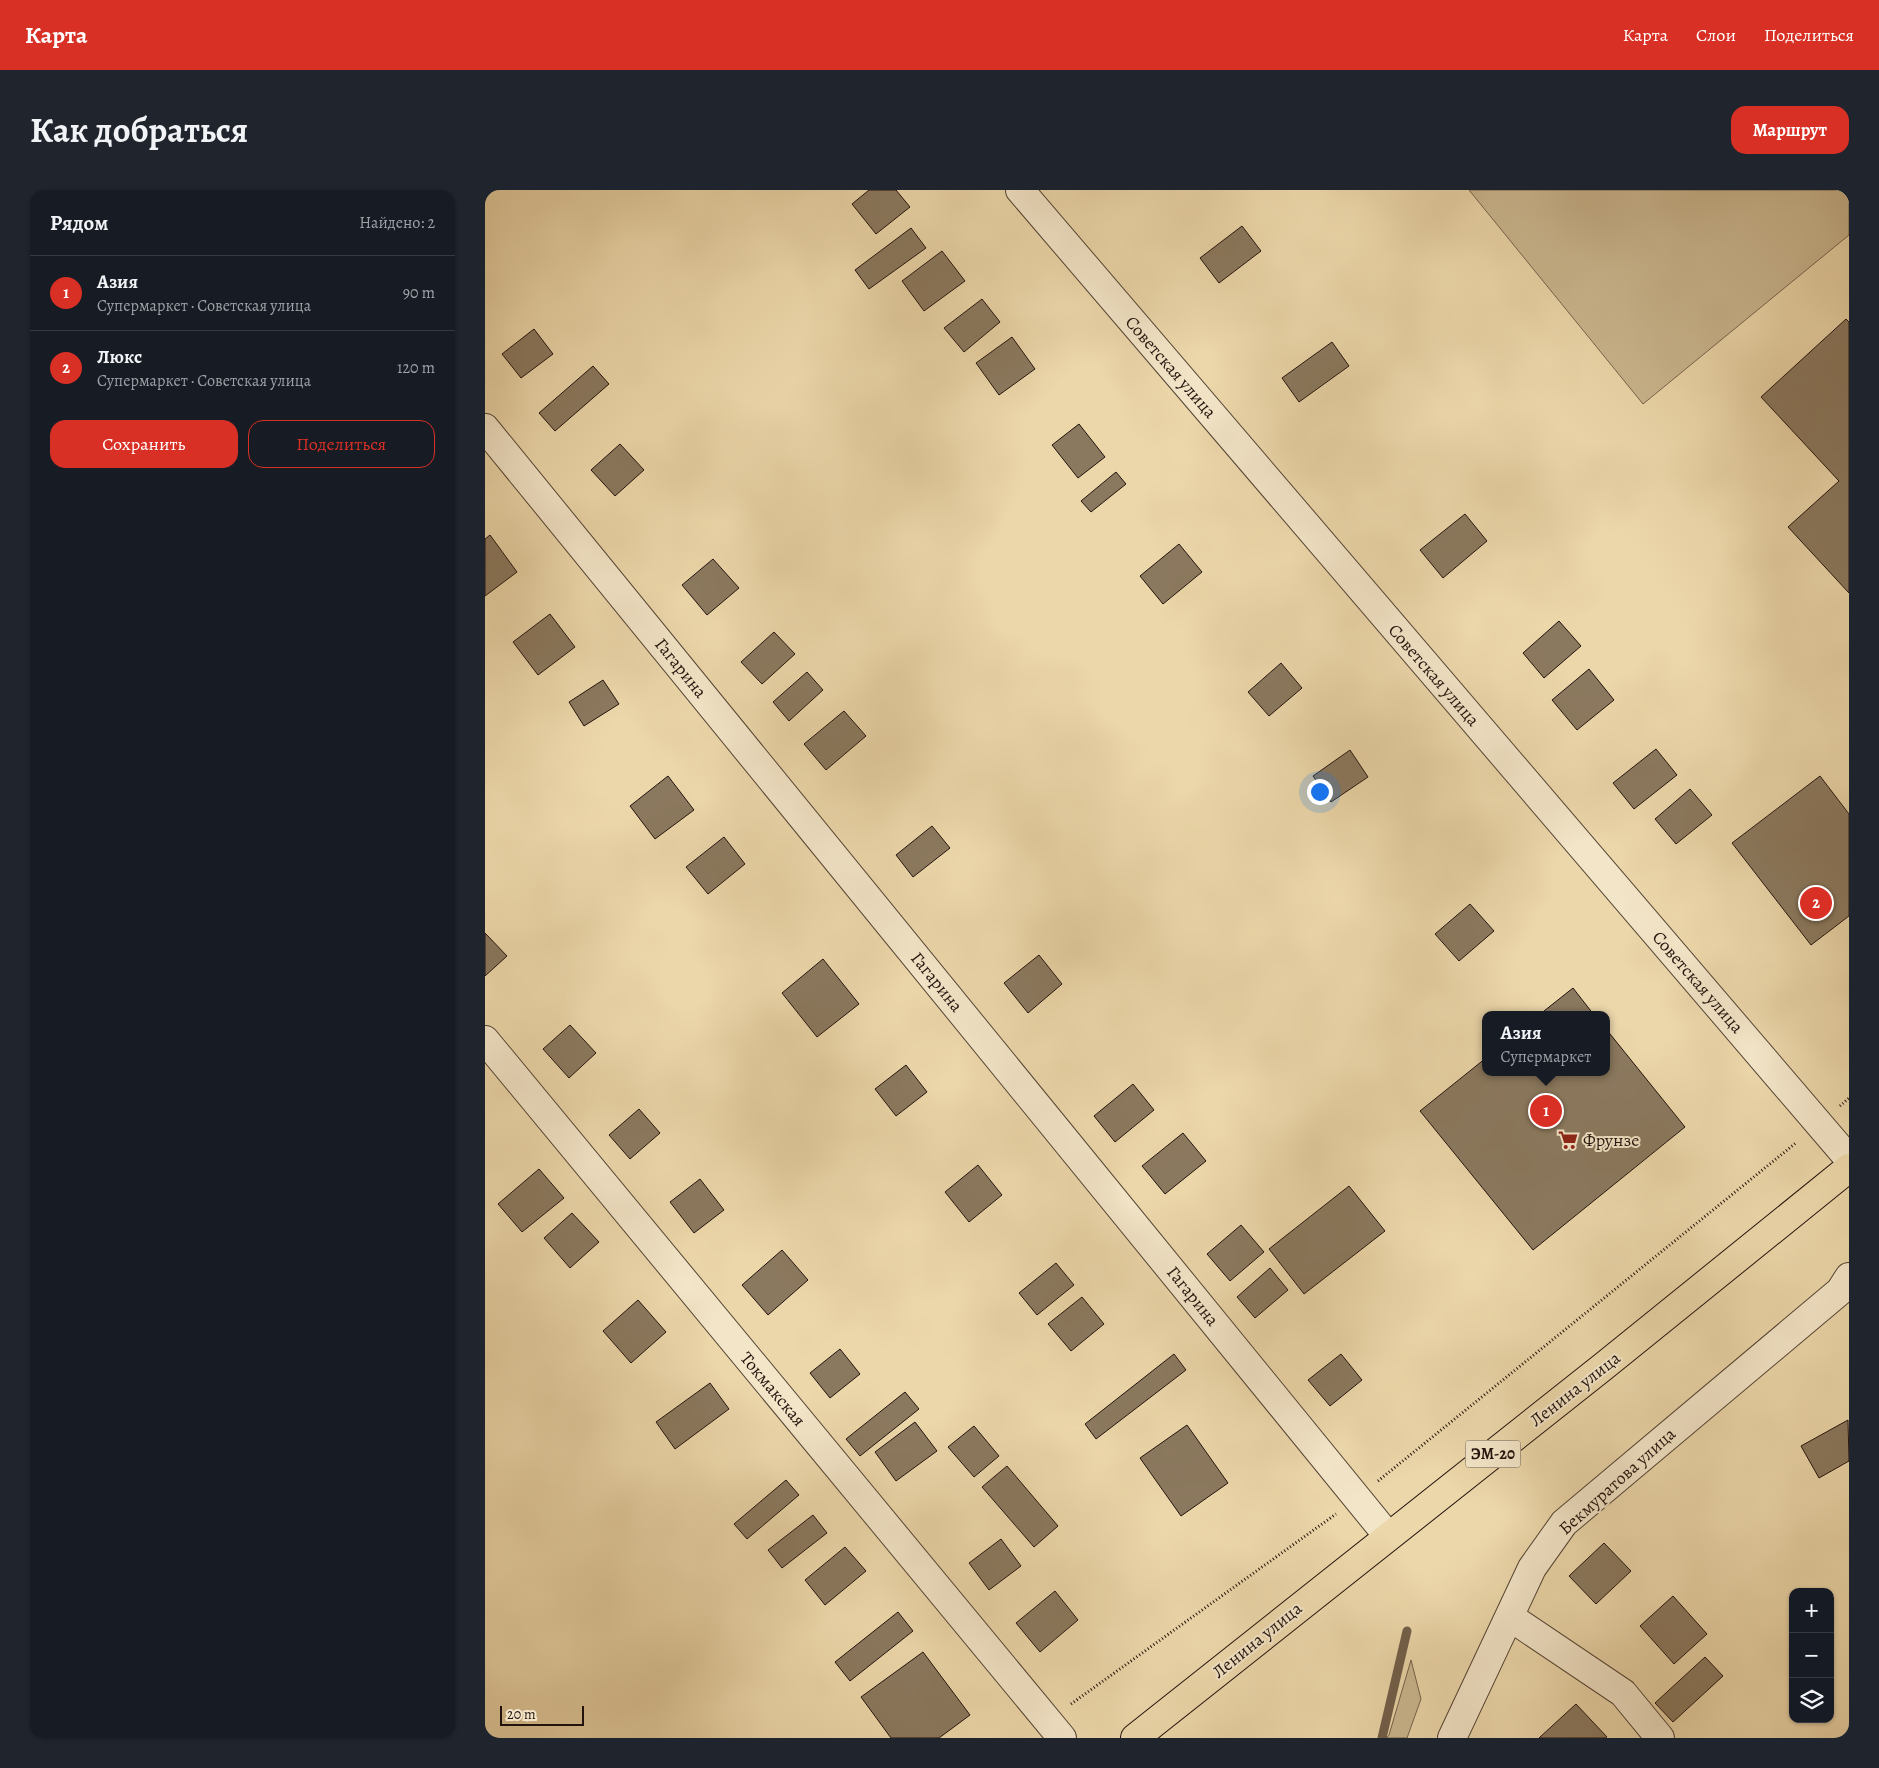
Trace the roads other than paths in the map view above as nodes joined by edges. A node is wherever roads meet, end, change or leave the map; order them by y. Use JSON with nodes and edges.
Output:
{"nodes":[{"id":1,"x":1020,"y":190,"type":"edge"},
{"id":2,"x":485,"y":428,"type":"edge"},
{"id":3,"x":485,"y":1040,"type":"edge"},
{"id":4,"x":1849,"y":1159,"type":"edge"},
{"id":5,"x":1849,"y":1168,"type":"edge"},
{"id":6,"x":1849,"y":1277,"type":"edge"},
{"id":7,"x":1388,"y":1536,"type":"junction"},
{"id":8,"x":1510,"y":1617,"type":"junction"},
{"id":9,"x":1055,"y":1730,"type":"edge"},
{"id":10,"x":1135,"y":1738,"type":"edge"},
{"id":11,"x":1452,"y":1738,"type":"edge"},
{"id":12,"x":1660,"y":1738,"type":"edge"}],
"edges":[{"from":1,"to":4,"type":"street","name":"Советская улица"},
{"from":2,"to":7,"type":"street","name":"Гагарина"},
{"from":3,"to":9,"type":"street","name":"Токмакская"},
{"from":5,"to":7,"type":"main road","name":"Ленина улица","number":"ЭМ-20"},
{"from":6,"to":8,"type":"street","name":"Бекмуратова улица"},
{"from":7,"to":10,"type":"main road","name":"Ленина улица","number":"ЭМ-20"},
{"from":8,"to":11,"type":"street","name":"Бекмуратова улица"},
{"from":8,"to":12,"type":"street"}]}
